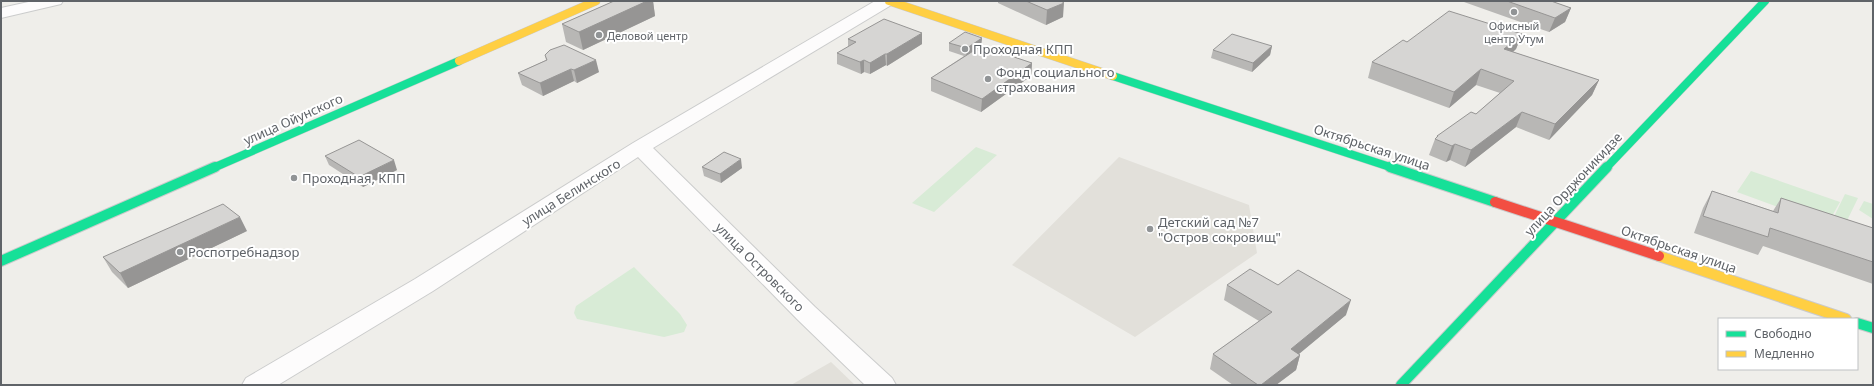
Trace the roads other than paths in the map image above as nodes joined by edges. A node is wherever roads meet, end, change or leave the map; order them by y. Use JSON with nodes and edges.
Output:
{"nodes":[{"id":1,"x":55,"y":1,"type":"edge"},
{"id":2,"x":596,"y":1,"type":"edge"},
{"id":3,"x":888,"y":1,"type":"edge"},
{"id":4,"x":1765,"y":1,"type":"edge"},
{"id":5,"x":1,"y":14,"type":"edge"},
{"id":6,"x":640,"y":147,"type":"junction"},
{"id":7,"x":1555,"y":222,"type":"junction"},
{"id":8,"x":1,"y":261,"type":"edge"},
{"id":9,"x":1843,"y":318,"type":"edge"},
{"id":10,"x":1858,"y":323,"type":"edge"},
{"id":11,"x":1873,"y":328,"type":"edge"},
{"id":12,"x":256,"y":385,"type":"edge"},
{"id":13,"x":882,"y":385,"type":"edge"},
{"id":14,"x":1401,"y":385,"type":"edge"}],
"edges":[{"from":1,"to":5,"type":"street"},
{"from":2,"to":8,"type":"street","name":"улица Ойунского"},
{"from":3,"to":6,"type":"street","name":"улица Белинского"},
{"from":3,"to":7,"type":"street","name":"Октябрьская улица"},
{"from":4,"to":7,"type":"street","name":"улица Орджоникидзе"},
{"from":6,"to":12,"type":"street","name":"улица Белинского"},
{"from":6,"to":13,"type":"street","name":"улица Островского"},
{"from":7,"to":9,"type":"street","name":"Октябрьская улица"},
{"from":7,"to":14,"type":"street","name":"улица Орджоникидзе"},
{"from":10,"to":11,"type":"street"}]}
